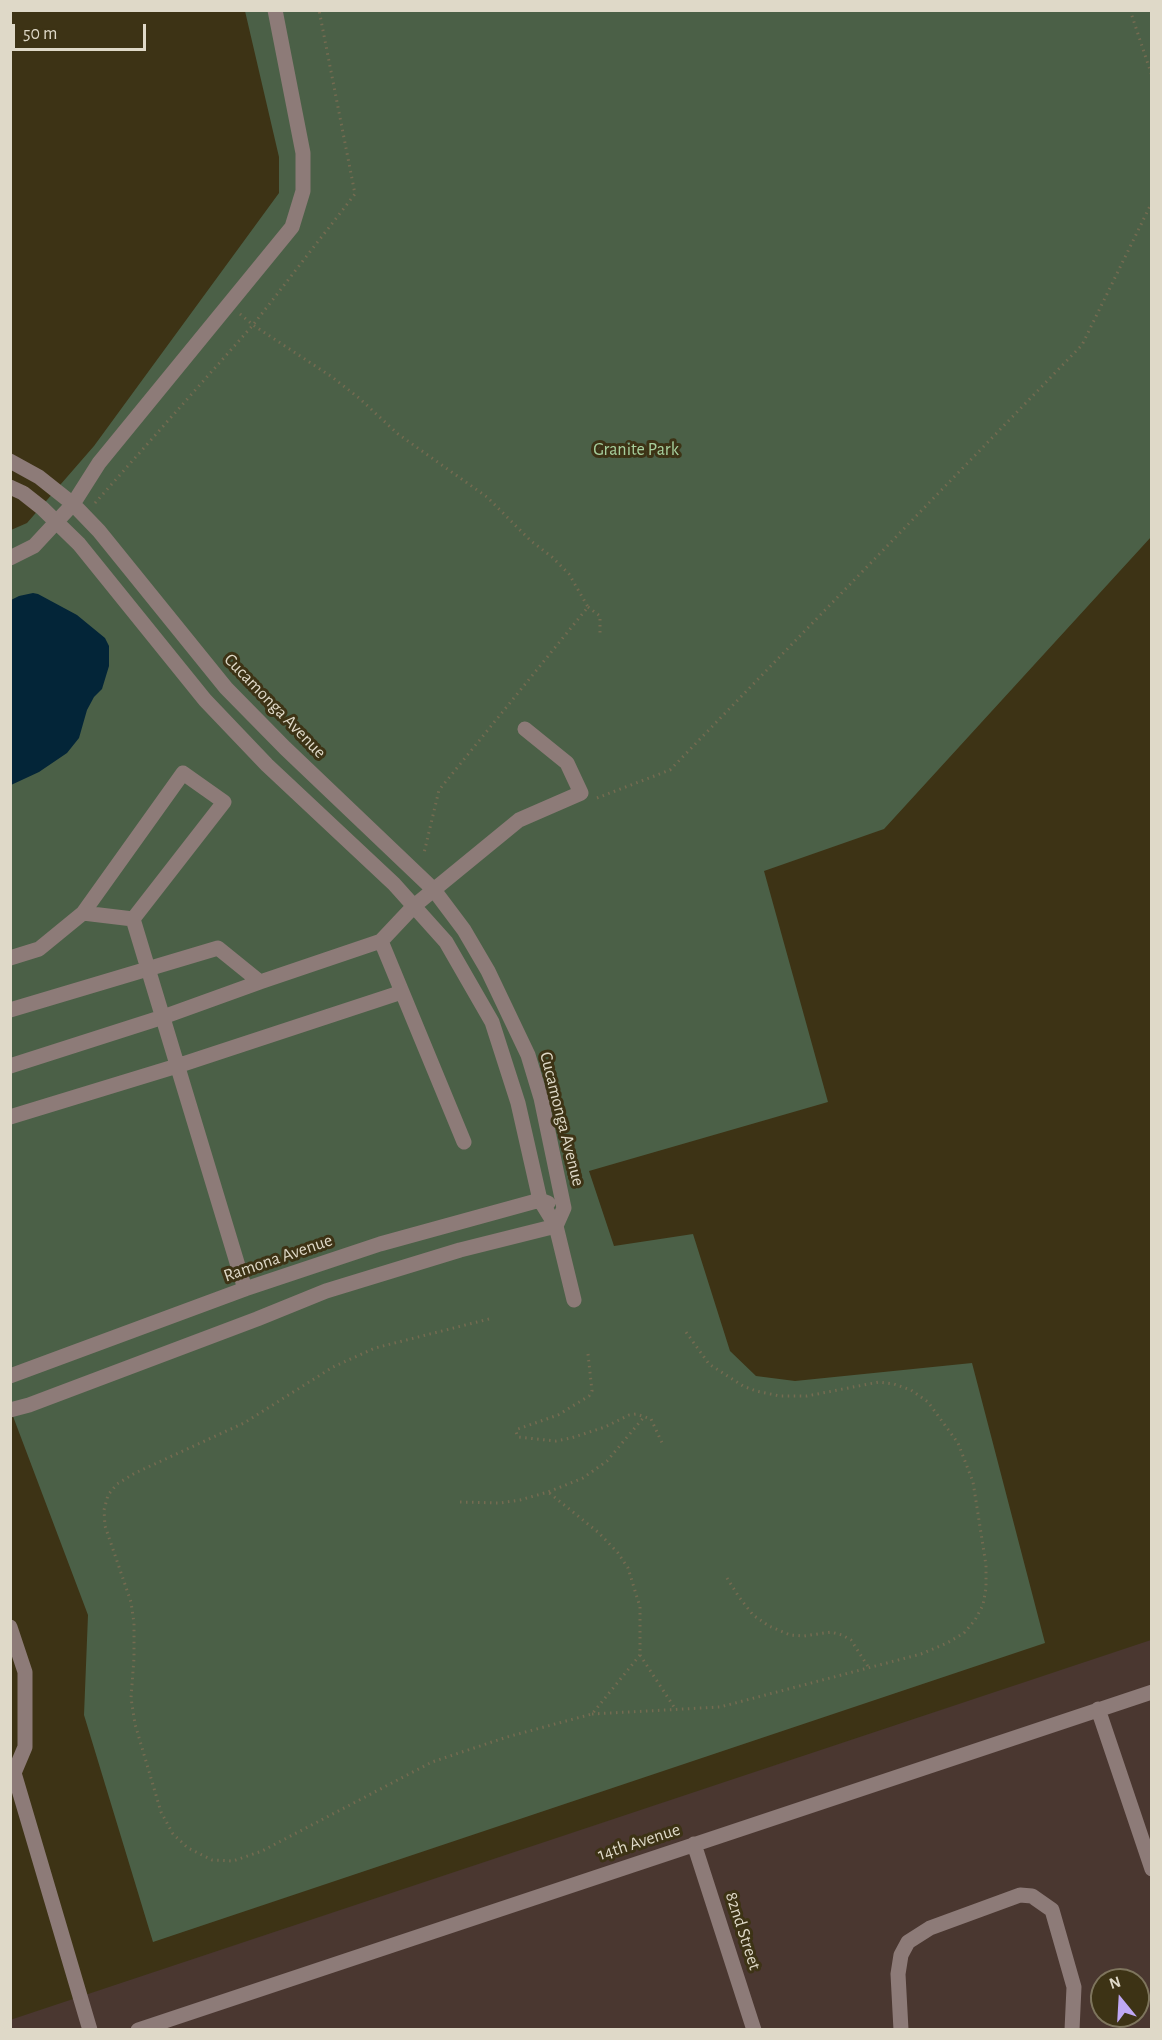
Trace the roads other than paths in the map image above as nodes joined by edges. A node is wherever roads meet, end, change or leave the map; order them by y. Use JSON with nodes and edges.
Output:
{"nodes":[{"id":1,"x":275,"y":10,"type":"edge"},
{"id":2,"x":10,"y":461,"type":"edge"},
{"id":3,"x":10,"y":487,"type":"edge"},
{"id":4,"x":73,"y":504,"type":"junction"},
{"id":5,"x":57,"y":521,"type":"junction"},
{"id":6,"x":10,"y":558,"type":"edge"},
{"id":7,"x":525,"y":729,"type":"dead end"},
{"id":8,"x":434,"y":890,"type":"junction"},
{"id":9,"x":414,"y":906,"type":"junction"},
{"id":10,"x":83,"y":913,"type":"junction"},
{"id":11,"x":133,"y":919,"type":"junction"},
{"id":12,"x":381,"y":941,"type":"junction"},
{"id":13,"x":10,"y":958,"type":"edge"},
{"id":14,"x":148,"y":968,"type":"junction"},
{"id":15,"x":260,"y":982,"type":"junction"},
{"id":16,"x":402,"y":992,"type":"junction"},
{"id":17,"x":10,"y":1010,"type":"edge"},
{"id":18,"x":163,"y":1017,"type":"junction"},
{"id":19,"x":10,"y":1065,"type":"edge"},
{"id":20,"x":177,"y":1066,"type":"junction"},
{"id":21,"x":10,"y":1118,"type":"edge"},
{"id":22,"x":464,"y":1142,"type":"dead end"},
{"id":23,"x":540,"y":1200,"type":"junction"},
{"id":24,"x":564,"y":1208,"type":"junction"},
{"id":25,"x":556,"y":1226,"type":"junction"},
{"id":26,"x":245,"y":1289,"type":"junction"},
{"id":27,"x":574,"y":1300,"type":"dead end"},
{"id":28,"x":10,"y":1376,"type":"edge"},
{"id":29,"x":10,"y":1410,"type":"edge"},
{"id":30,"x":10,"y":1627,"type":"edge"},
{"id":31,"x":1152,"y":1692,"type":"edge"},
{"id":32,"x":1098,"y":1709,"type":"junction"},
{"id":33,"x":694,"y":1844,"type":"junction"},
{"id":34,"x":1152,"y":1869,"type":"edge"},
{"id":35,"x":169,"y":2025,"type":"edge"},
{"id":36,"x":90,"y":2030,"type":"edge"},
{"id":37,"x":138,"y":2030,"type":"edge"},
{"id":38,"x":754,"y":2030,"type":"edge"},
{"id":39,"x":902,"y":2030,"type":"edge"},
{"id":40,"x":1072,"y":2030,"type":"edge"}],
"edges":[{"from":1,"to":4,"type":"street"},
{"from":2,"to":4,"type":"street","name":"Cucamonga Avenue"},
{"from":3,"to":5,"type":"street"},
{"from":4,"to":5,"type":"street"},
{"from":4,"to":8,"type":"street","name":"Cucamonga Avenue"},
{"from":5,"to":6,"type":"street"},
{"from":5,"to":9,"type":"street"},
{"from":7,"to":8,"type":"street"},
{"from":8,"to":9,"type":"street"},
{"from":8,"to":24,"type":"street","name":"Cucamonga Avenue"},
{"from":9,"to":12,"type":"street"},
{"from":9,"to":23,"type":"street"},
{"from":10,"to":11,"type":"street"},
{"from":10,"to":11,"type":"street"},
{"from":10,"to":13,"type":"street"},
{"from":11,"to":14,"type":"street"},
{"from":12,"to":15,"type":"street"},
{"from":12,"to":16,"type":"street"},
{"from":14,"to":15,"type":"street"},
{"from":14,"to":17,"type":"street"},
{"from":14,"to":18,"type":"street"},
{"from":15,"to":18,"type":"street"},
{"from":16,"to":20,"type":"street"},
{"from":16,"to":22,"type":"street"},
{"from":18,"to":19,"type":"street"},
{"from":18,"to":20,"type":"street"},
{"from":20,"to":21,"type":"street"},
{"from":20,"to":26,"type":"street"},
{"from":23,"to":24,"type":"street"},
{"from":23,"to":25,"type":"street"},
{"from":23,"to":26,"type":"street","name":"Ramona Avenue"},
{"from":24,"to":25,"type":"street","name":"Cucamonga Avenue"},
{"from":25,"to":27,"type":"street"},
{"from":25,"to":29,"type":"street"},
{"from":26,"to":28,"type":"street","name":"Ramona Avenue"},
{"from":30,"to":36,"type":"street"},
{"from":31,"to":32,"type":"street","name":"14th Avenue"},
{"from":32,"to":33,"type":"street","name":"14th Avenue"},
{"from":32,"to":34,"type":"street"},
{"from":33,"to":35,"type":"street","name":"14th Avenue"},
{"from":33,"to":38,"type":"street","name":"82nd Street"},
{"from":35,"to":37,"type":"street","name":"14th Avenue"},
{"from":39,"to":40,"type":"street"}]}
